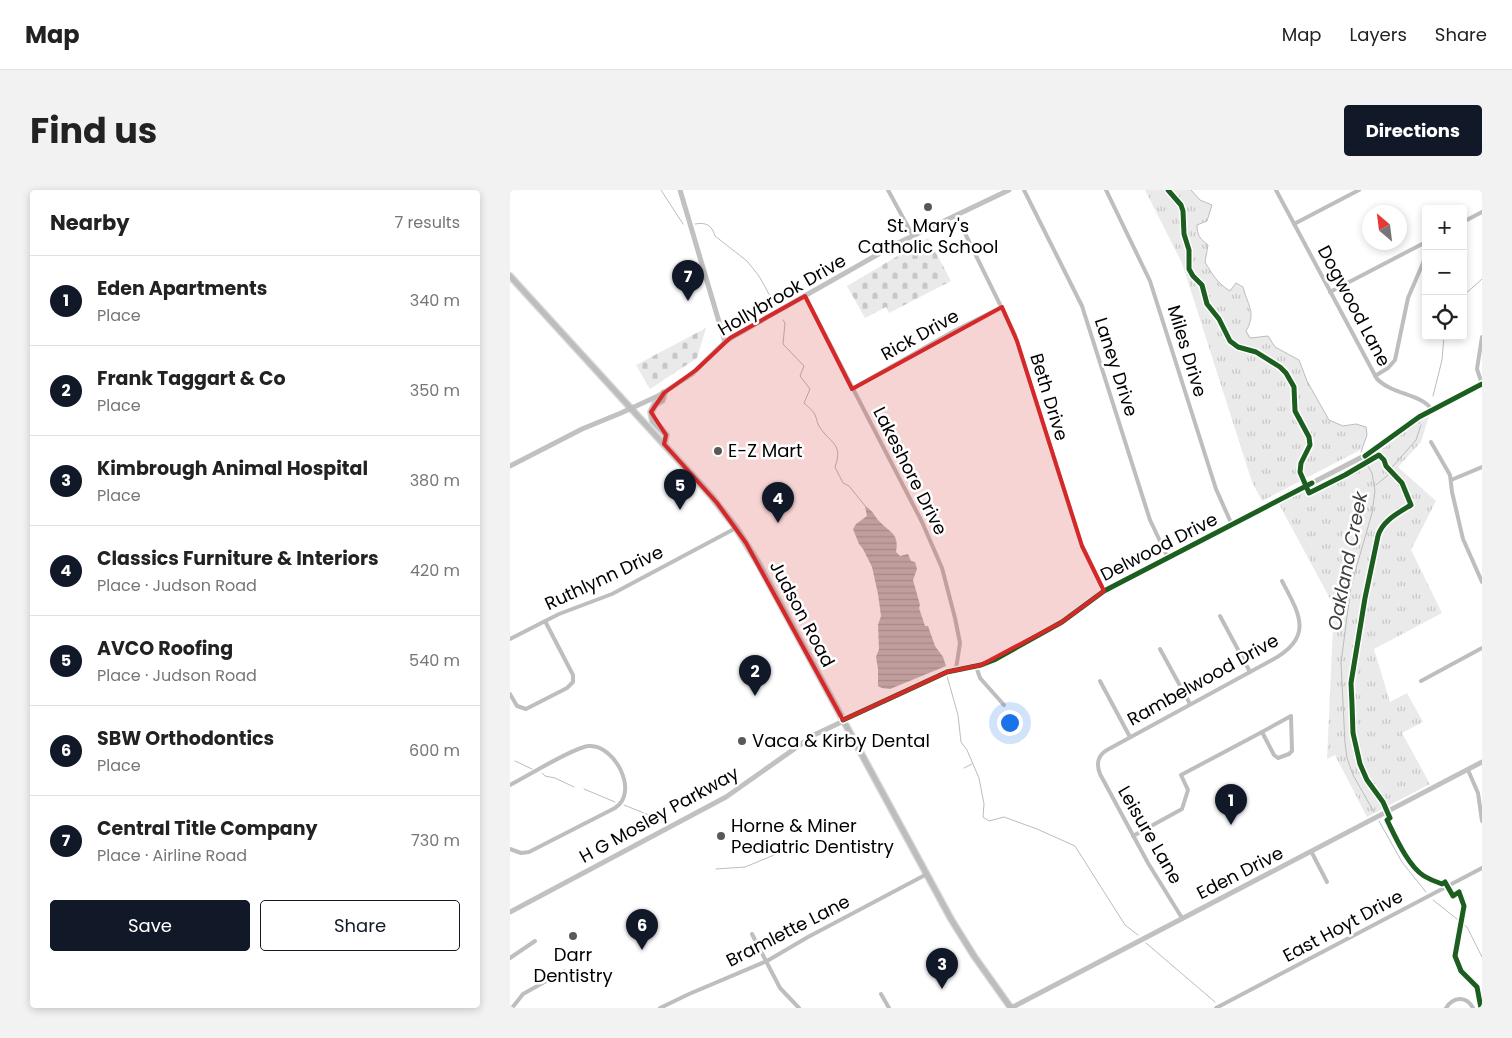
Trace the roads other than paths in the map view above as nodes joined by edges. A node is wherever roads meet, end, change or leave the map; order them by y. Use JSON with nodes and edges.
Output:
{"nodes":[{"id":1,"x":680,"y":190,"type":"edge"},
{"id":2,"x":888,"y":190,"type":"edge"},
{"id":3,"x":1009,"y":190,"type":"edge"},
{"id":4,"x":1024,"y":190,"type":"edge"},
{"id":5,"x":1106,"y":190,"type":"edge"},
{"id":6,"x":1276,"y":190,"type":"edge"},
{"id":7,"x":1358,"y":190,"type":"edge"},
{"id":8,"x":1482,"y":212,"type":"edge"},
{"id":9,"x":956,"y":215,"type":"junction"},
{"id":10,"x":1467,"y":220,"type":"edge"},
{"id":11,"x":1294,"y":224,"type":"junction"},
{"id":12,"x":912,"y":236,"type":"junction"},
{"id":13,"x":1422,"y":246,"type":"edge"},
{"id":14,"x":1422,"y":265,"type":"edge"},
{"id":15,"x":510,"y":276,"type":"edge"},
{"id":16,"x":1330,"y":292,"type":"junction"},
{"id":17,"x":805,"y":296,"type":"junction"},
{"id":18,"x":1002,"y":307,"type":"junction"},
{"id":19,"x":1482,"y":337,"type":"edge"},
{"id":20,"x":725,"y":342,"type":"junction"},
{"id":21,"x":1375,"y":376,"type":"junction"},
{"id":22,"x":1482,"y":384,"type":"edge"},
{"id":23,"x":852,"y":389,"type":"junction"},
{"id":24,"x":664,"y":393,"type":"junction"},
{"id":25,"x":632,"y":409,"type":"junction"},
{"id":26,"x":1432,"y":410,"type":"junction"},
{"id":27,"x":1431,"y":442,"type":"dead end"},
{"id":28,"x":664,"y":444,"type":"junction"},
{"id":29,"x":510,"y":466,"type":"edge"},
{"id":30,"x":1482,"y":466,"type":"edge"},
{"id":31,"x":1451,"y":480,"type":"junction"},
{"id":32,"x":1232,"y":525,"type":"junction"},
{"id":33,"x":736,"y":528,"type":"junction"},
{"id":34,"x":1168,"y":558,"type":"junction"},
{"id":35,"x":1282,"y":581,"type":"dead end"},
{"id":36,"x":1482,"y":582,"type":"edge"},
{"id":37,"x":1104,"y":591,"type":"junction"},
{"id":38,"x":1220,"y":616,"type":"dead end"},
{"id":39,"x":545,"y":621,"type":"junction"},
{"id":40,"x":510,"y":639,"type":"edge"},
{"id":41,"x":1482,"y":648,"type":"edge"},
{"id":42,"x":1160,"y":649,"type":"dead end"},
{"id":43,"x":976,"y":666,"type":"junction"},
{"id":44,"x":956,"y":669,"type":"junction"},
{"id":45,"x":1250,"y":672,"type":"junction"},
{"id":46,"x":1100,"y":681,"type":"dead end"},
{"id":47,"x":1421,"y":681,"type":"dead end"},
{"id":48,"x":510,"y":694,"type":"edge"},
{"id":49,"x":1190,"y":704,"type":"junction"},
{"id":50,"x":1004,"y":705,"type":"dead end"},
{"id":51,"x":843,"y":720,"type":"junction"},
{"id":52,"x":1262,"y":732,"type":"junction"},
{"id":53,"x":1130,"y":737,"type":"junction"},
{"id":54,"x":1482,"y":762,"type":"edge"},
{"id":55,"x":1098,"y":763,"type":"joint"},
{"id":56,"x":1468,"y":770,"type":"junction"},
{"id":57,"x":510,"y":785,"type":"edge"},
{"id":58,"x":1482,"y":821,"type":"edge"},
{"id":59,"x":1133,"y":836,"type":"junction"},
{"id":60,"x":510,"y":850,"type":"edge"},
{"id":61,"x":1311,"y":851,"type":"junction"},
{"id":62,"x":1482,"y":868,"type":"edge"},
{"id":63,"x":927,"y":874,"type":"junction"},
{"id":64,"x":1327,"y":882,"type":"dead end"},
{"id":65,"x":510,"y":912,"type":"edge"},
{"id":66,"x":1182,"y":918,"type":"junction"},
{"id":67,"x":752,"y":934,"type":"dead end"},
{"id":68,"x":535,"y":942,"type":"dead end"},
{"id":69,"x":510,"y":958,"type":"edge"},
{"id":70,"x":767,"y":961,"type":"junction"},
{"id":71,"x":564,"y":971,"type":"dead end"},
{"id":72,"x":881,"y":994,"type":"dead end"},
{"id":73,"x":512,"y":1008,"type":"edge"},
{"id":74,"x":660,"y":1008,"type":"edge"},
{"id":75,"x":799,"y":1008,"type":"edge"},
{"id":76,"x":889,"y":1008,"type":"edge"},
{"id":77,"x":1011,"y":1008,"type":"edge"},
{"id":78,"x":1216,"y":1008,"type":"edge"},
{"id":79,"x":1446,"y":1008,"type":"edge"},
{"id":80,"x":1473,"y":1008,"type":"edge"}],
"edges":[{"from":1,"to":20,"type":"street"},
{"from":2,"to":12,"type":"street"},
{"from":3,"to":9,"type":"street","name":"Hollybrook Drive"},
{"from":4,"to":34,"type":"street","name":"Laney Drive"},
{"from":5,"to":32,"type":"street","name":"Miles Drive"},
{"from":6,"to":11,"type":"street","name":"Dogwood Lane"},
{"from":7,"to":11,"type":"street"},
{"from":8,"to":10,"type":"street"},
{"from":9,"to":12,"type":"street","name":"Hollybrook Drive"},
{"from":9,"to":18,"type":"street","name":"Beth Drive"},
{"from":11,"to":16,"type":"street","name":"Dogwood Lane"},
{"from":12,"to":17,"type":"street","name":"Hollybrook Drive"},
{"from":13,"to":16,"type":"street"},
{"from":14,"to":21,"type":"street"},
{"from":15,"to":25,"type":"main road","name":"Judson Road"},
{"from":16,"to":21,"type":"street","name":"Dogwood Lane"},
{"from":17,"to":20,"type":"street","name":"Hollybrook Drive"},
{"from":17,"to":23,"type":"street","name":"Lakeshore Drive"},
{"from":18,"to":23,"type":"street","name":"Rick Drive"},
{"from":18,"to":37,"type":"street","name":"Beth Drive"},
{"from":19,"to":22,"type":"street"},
{"from":20,"to":24,"type":"street","name":"Hollybrook Drive"},
{"from":21,"to":26,"type":"street","name":"Dogwood Lane"},
{"from":22,"to":26,"type":"street","name":"Delwood Drive"},
{"from":23,"to":44,"type":"street","name":"Lakeshore Drive"},
{"from":24,"to":25,"type":"street","name":"Hollybrook Drive"},
{"from":24,"to":28,"type":"main road"},
{"from":25,"to":28,"type":"main road","name":"Judson Road"},
{"from":25,"to":29,"type":"street","name":"Hollybrook Drive"},
{"from":26,"to":32,"type":"street","name":"Delwood Drive"},
{"from":27,"to":31,"type":"street"},
{"from":28,"to":33,"type":"main road","name":"Judson Road"},
{"from":30,"to":31,"type":"street"},
{"from":31,"to":36,"type":"street"},
{"from":32,"to":34,"type":"street","name":"Delwood Drive"},
{"from":33,"to":39,"type":"street","name":"Ruthlynn Drive"},
{"from":33,"to":51,"type":"main road","name":"Judson Road"},
{"from":34,"to":37,"type":"street","name":"Delwood Drive"},
{"from":35,"to":45,"type":"street","name":"Rambelwood Drive"},
{"from":37,"to":43,"type":"street","name":"Delwood Drive"},
{"from":38,"to":45,"type":"street"},
{"from":39,"to":40,"type":"street","name":"Ruthlynn Drive"},
{"from":39,"to":48,"type":"street"},
{"from":41,"to":47,"type":"street"},
{"from":42,"to":49,"type":"street"},
{"from":43,"to":44,"type":"street","name":"Delwood Drive"},
{"from":43,"to":50,"type":"street"},
{"from":44,"to":51,"type":"street","name":"Delwood Drive"},
{"from":45,"to":49,"type":"street","name":"Rambelwood Drive"},
{"from":46,"to":53,"type":"street"},
{"from":49,"to":53,"type":"street","name":"Rambelwood Drive"},
{"from":51,"to":63,"type":"main road","name":"Judson Road"},
{"from":51,"to":65,"type":"street","name":"H G Mosley Parkway"},
{"from":52,"to":52,"type":"street"},
{"from":52,"to":59,"type":"street"},
{"from":53,"to":55,"type":"street","name":"Rambelwood Drive"},
{"from":54,"to":56,"type":"street","name":"Eden Drive"},
{"from":55,"to":59,"type":"street","name":"Leisure Lane"},
{"from":56,"to":58,"type":"street"},
{"from":56,"to":61,"type":"street","name":"Eden Drive"},
{"from":57,"to":60,"type":"street"},
{"from":59,"to":66,"type":"street","name":"Leisure Lane"},
{"from":61,"to":64,"type":"street"},
{"from":61,"to":66,"type":"street","name":"Eden Drive"},
{"from":62,"to":78,"type":"street","name":"East Hoyt Drive"},
{"from":63,"to":70,"type":"street","name":"Bramlette Lane"},
{"from":63,"to":77,"type":"main road","name":"Judson Road"},
{"from":66,"to":77,"type":"street","name":"Eden Drive"},
{"from":67,"to":70,"type":"street"},
{"from":68,"to":69,"type":"street"},
{"from":70,"to":74,"type":"street","name":"Bramlette Lane"},
{"from":70,"to":75,"type":"street"},
{"from":71,"to":73,"type":"street"},
{"from":72,"to":76,"type":"street"},
{"from":79,"to":80,"type":"street"}]}
